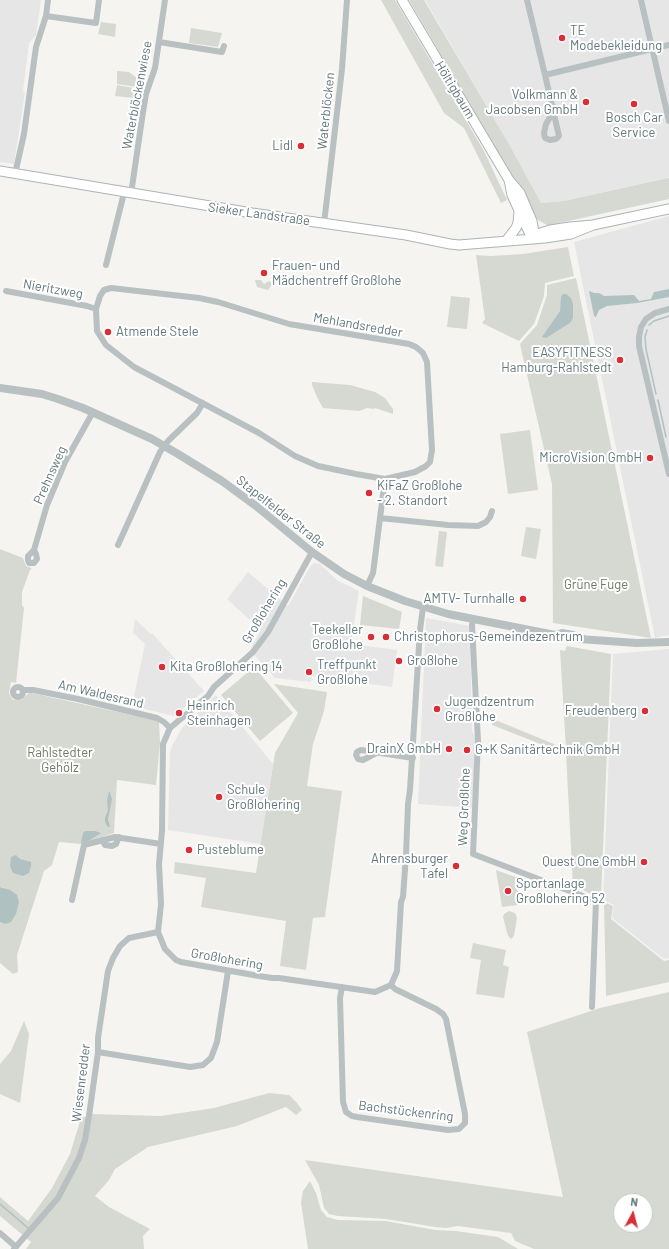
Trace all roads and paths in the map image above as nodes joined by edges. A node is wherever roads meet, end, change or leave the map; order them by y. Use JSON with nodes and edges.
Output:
{"nodes":[{"id":1,"x":48,"y":0,"type":"edge"},
{"id":2,"x":99,"y":0,"type":"edge"},
{"id":3,"x":165,"y":0,"type":"edge"},
{"id":4,"x":347,"y":0,"type":"edge"},
{"id":5,"x":402,"y":0,"type":"edge"},
{"id":6,"x":527,"y":0,"type":"edge"},
{"id":7,"x":641,"y":0,"type":"edge"},
{"id":8,"x":46,"y":16,"type":"junction"},
{"id":9,"x":159,"y":42,"type":"junction"},
{"id":10,"x":669,"y":45,"type":"edge"},
{"id":11,"x":224,"y":46,"type":"dead end"},
{"id":12,"x":653,"y":49,"type":"junction"},
{"id":13,"x":545,"y":75,"type":"junction"},
{"id":14,"x":553,"y":112,"type":"dead end"},
{"id":15,"x":669,"y":121,"type":"edge"},
{"id":16,"x":0,"y":171,"type":"edge"},
{"id":17,"x":15,"y":174,"type":"junction"},
{"id":18,"x":508,"y":180,"type":"junction"},
{"id":19,"x":128,"y":193,"type":"junction"},
{"id":20,"x":669,"y":209,"type":"edge"},
{"id":21,"x":519,"y":211,"type":"junction"},
{"id":22,"x":532,"y":221,"type":"junction"},
{"id":23,"x":324,"y":223,"type":"junction"},
{"id":24,"x":593,"y":225,"type":"junction"},
{"id":25,"x":550,"y":230,"type":"junction"},
{"id":26,"x":534,"y":235,"type":"junction"},
{"id":27,"x":545,"y":238,"type":"junction"},
{"id":28,"x":520,"y":240,"type":"junction"},
{"id":29,"x":506,"y":241,"type":"junction"},
{"id":30,"x":106,"y":265,"type":"dead end"},
{"id":31,"x":6,"y":291,"type":"dead end"},
{"id":32,"x":96,"y":309,"type":"junction"},
{"id":33,"x":669,"y":310,"type":"edge"},
{"id":34,"x":0,"y":388,"type":"edge"},
{"id":35,"x":203,"y":403,"type":"junction"},
{"id":36,"x":93,"y":412,"type":"junction"},
{"id":37,"x":164,"y":446,"type":"junction"},
{"id":38,"x":669,"y":474,"type":"edge"},
{"id":39,"x":385,"y":479,"type":"junction"},
{"id":40,"x":492,"y":511,"type":"dead end"},
{"id":41,"x":380,"y":518,"type":"junction"},
{"id":42,"x":118,"y":545,"type":"dead end"},
{"id":43,"x":34,"y":550,"type":"dead end"},
{"id":44,"x":312,"y":552,"type":"junction"},
{"id":45,"x":367,"y":586,"type":"junction"},
{"id":46,"x":423,"y":607,"type":"junction"},
{"id":47,"x":473,"y":619,"type":"junction"},
{"id":48,"x":669,"y":642,"type":"edge"},
{"id":49,"x":22,"y":690,"type":"dead end"},
{"id":50,"x":170,"y":728,"type":"junction"},
{"id":51,"x":376,"y":753,"type":"dead end"},
{"id":52,"x":413,"y":758,"type":"junction"},
{"id":53,"x":161,"y":844,"type":"junction"},
{"id":54,"x":72,"y":900,"type":"dead end"},
{"id":55,"x":158,"y":932,"type":"junction"},
{"id":56,"x":228,"y":971,"type":"junction"},
{"id":57,"x":391,"y":985,"type":"junction"},
{"id":58,"x":342,"y":987,"type":"junction"},
{"id":59,"x":592,"y":1007,"type":"dead end"},
{"id":60,"x":98,"y":1052,"type":"junction"},
{"id":61,"x":0,"y":1233,"type":"edge"},
{"id":62,"x":15,"y":1248,"type":"edge"}],
"edges":[{"from":1,"to":8,"type":"street"},
{"from":2,"to":8,"type":"street"},
{"from":3,"to":9,"type":"street","name":"Waterblöckenwiese"},
{"from":4,"to":23,"type":"street","name":"Waterblöcken"},
{"from":5,"to":18,"type":"main road","name":"Höltigbaum"},
{"from":6,"to":13,"type":"street"},
{"from":7,"to":12,"type":"street"},
{"from":8,"to":17,"type":"street"},
{"from":9,"to":11,"type":"street"},
{"from":9,"to":19,"type":"street","name":"Waterblöckenwiese"},
{"from":10,"to":12,"type":"street"},
{"from":12,"to":13,"type":"street"},
{"from":12,"to":15,"type":"street"},
{"from":13,"to":14,"type":"street"},
{"from":16,"to":17,"type":"main road","name":"Sieker Landstraße"},
{"from":17,"to":19,"type":"main road","name":"Sieker Landstraße"},
{"from":18,"to":21,"type":"main road","name":"Höltigbaum"},
{"from":18,"to":22,"type":"main road","name":"Höltigbaum"},
{"from":19,"to":23,"type":"main road","name":"Sieker Landstraße"},
{"from":19,"to":30,"type":"street"},
{"from":20,"to":24,"type":"main road","name":"Sieker Landstraße"},
{"from":21,"to":26,"type":"main road"},
{"from":21,"to":29,"type":"main road"},
{"from":22,"to":25,"type":"main road"},
{"from":22,"to":26,"type":"main road"},
{"from":23,"to":29,"type":"main road","name":"Sieker Landstraße"},
{"from":24,"to":25,"type":"main road","name":"Sieker Landstraße"},
{"from":24,"to":27,"type":"main road","name":"Sieker Landstraße"},
{"from":25,"to":26,"type":"main road","name":"Sieker Landstraße"},
{"from":26,"to":27,"type":"main road","name":"Sieker Landstraße"},
{"from":26,"to":28,"type":"main road","name":"Sieker Landstraße"},
{"from":27,"to":28,"type":"main road","name":"Sieker Landstraße"},
{"from":28,"to":29,"type":"main road","name":"Sieker Landstraße"},
{"from":31,"to":32,"type":"street","name":"Nieritzweg"},
{"from":32,"to":35,"type":"street","name":"Mehlandsredder"},
{"from":32,"to":39,"type":"street","name":"Mehlandsredder"},
{"from":33,"to":38,"type":"street"},
{"from":34,"to":36,"type":"street","name":"Stapelfelder Straße"},
{"from":35,"to":37,"type":"street"},
{"from":35,"to":39,"type":"street","name":"Mehlandsredder"},
{"from":36,"to":37,"type":"street","name":"Stapelfelder Straße"},
{"from":36,"to":43,"type":"street","name":"Prehnsweg"},
{"from":37,"to":42,"type":"street"},
{"from":37,"to":44,"type":"street","name":"Stapelfelder Straße"},
{"from":39,"to":41,"type":"street"},
{"from":40,"to":41,"type":"street"},
{"from":41,"to":45,"type":"street"},
{"from":44,"to":45,"type":"street","name":"Stapelfelder Straße"},
{"from":44,"to":50,"type":"street","name":"Großlohering"},
{"from":45,"to":46,"type":"street","name":"Stapelfelder Straße"},
{"from":46,"to":47,"type":"street","name":"Stapelfelder Straße"},
{"from":46,"to":52,"type":"street"},
{"from":47,"to":48,"type":"street","name":"Stapelfelder Straße"},
{"from":47,"to":59,"type":"street","name":"Weg Großlohe"},
{"from":49,"to":50,"type":"street","name":"Am Waldesrand"},
{"from":50,"to":53,"type":"street","name":"Großlohering"},
{"from":51,"to":52,"type":"street"},
{"from":52,"to":57,"type":"street"},
{"from":53,"to":54,"type":"street"},
{"from":53,"to":55,"type":"street","name":"Großlohering"},
{"from":55,"to":56,"type":"street","name":"Großlohering"},
{"from":55,"to":60,"type":"street","name":"Wiesenredder"},
{"from":56,"to":58,"type":"street","name":"Großlohering"},
{"from":56,"to":60,"type":"street"},
{"from":57,"to":58,"type":"street","name":"Großlohering"},
{"from":57,"to":58,"type":"street","name":"Bachstückenring"},
{"from":60,"to":62,"type":"street","name":"Wiesenredder"},
{"from":61,"to":62,"type":"street","name":"Wiesenredder"}]}
